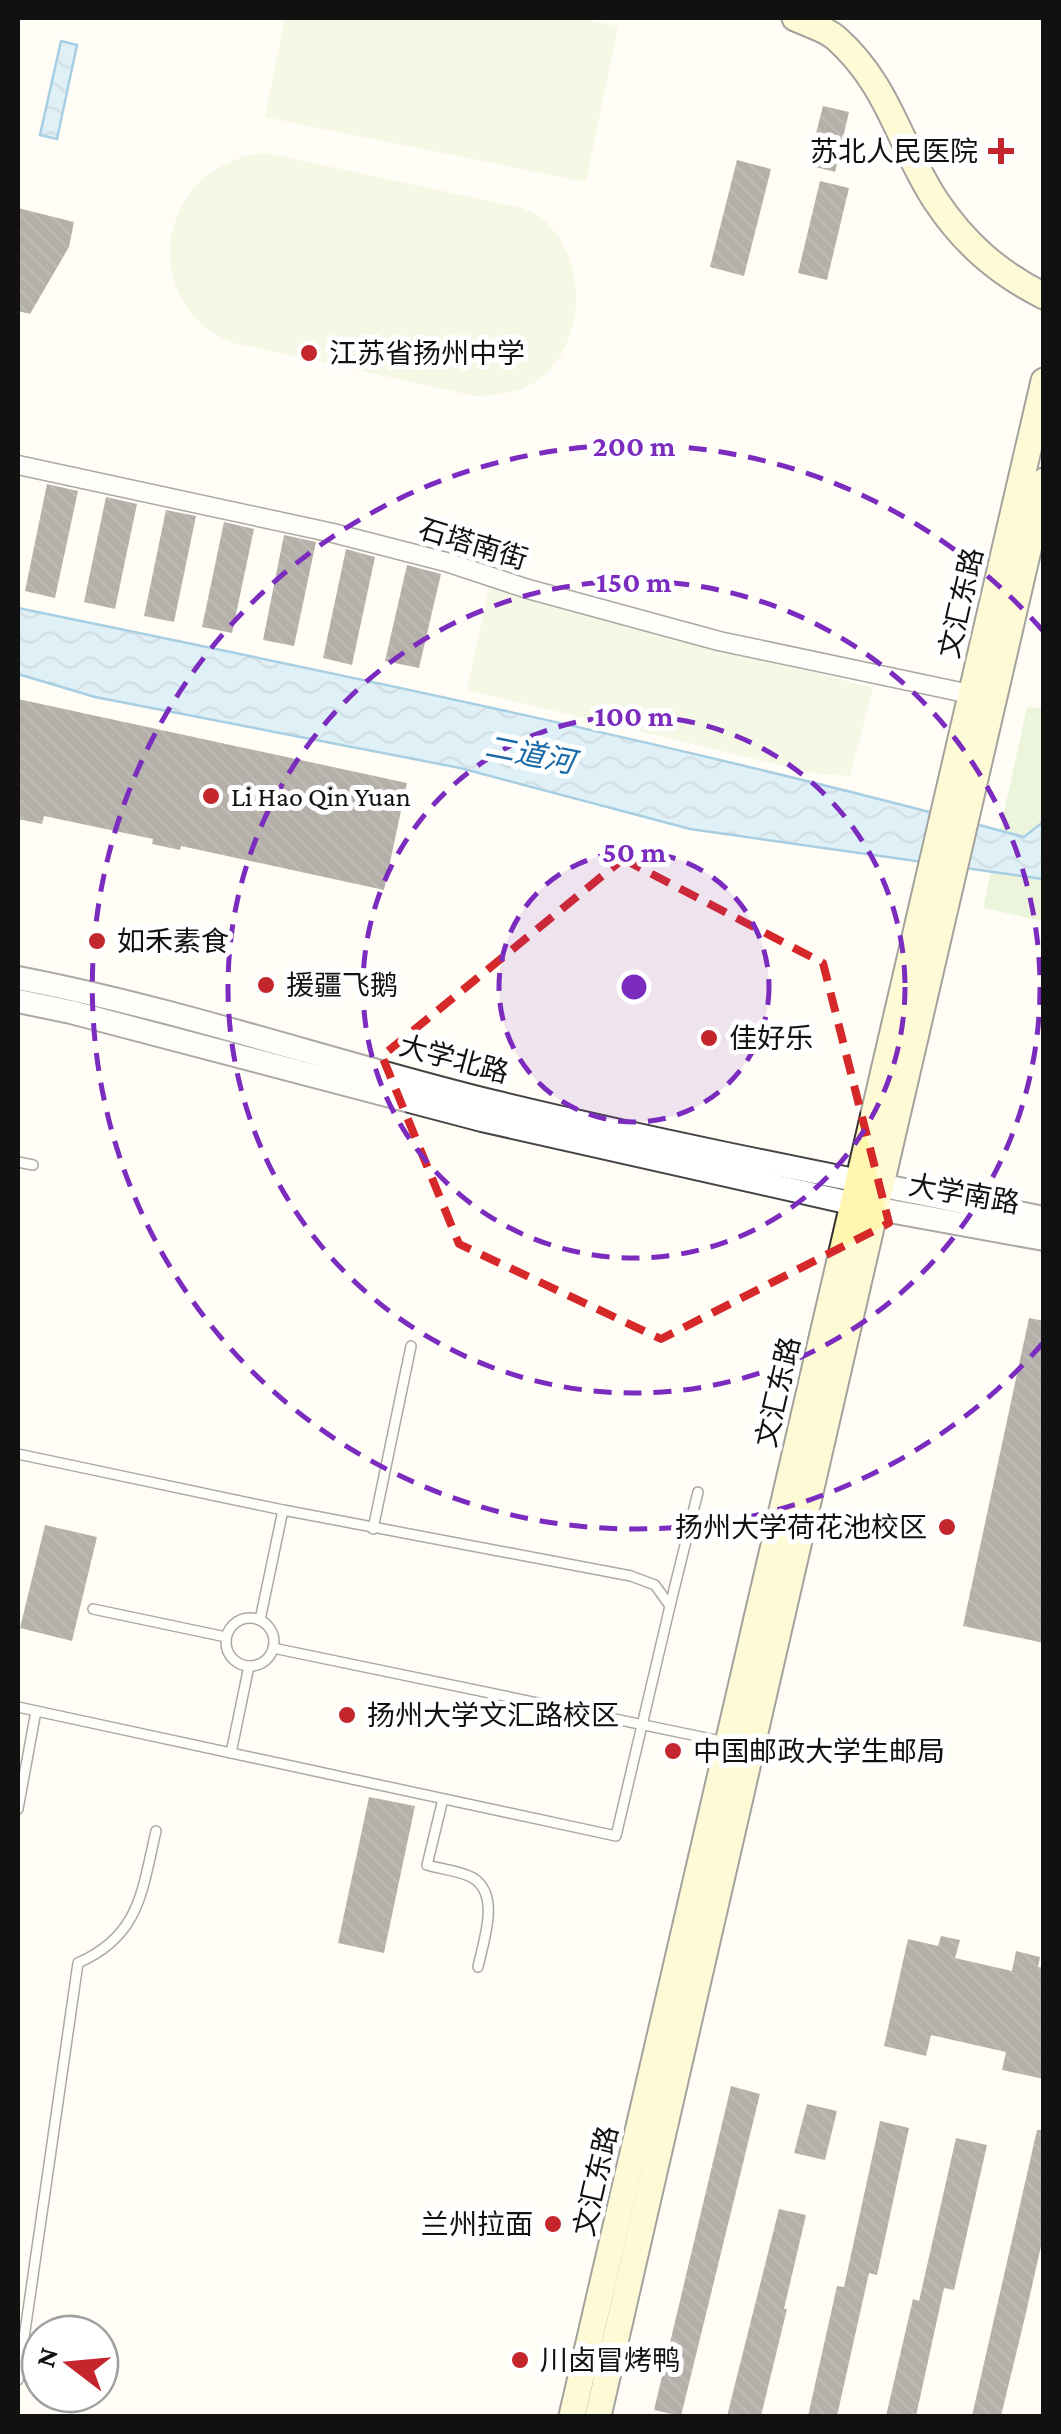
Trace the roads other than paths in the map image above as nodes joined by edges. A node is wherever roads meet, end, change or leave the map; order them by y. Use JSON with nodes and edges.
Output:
{"nodes":[{"id":1,"x":796,"y":18,"type":"edge"},
{"id":2,"x":1044,"y":296,"type":"edge"},
{"id":3,"x":1044,"y":381,"type":"edge"},
{"id":4,"x":18,"y":465,"type":"edge"},
{"id":5,"x":1044,"y":481,"type":"edge"},
{"id":6,"x":970,"y":694,"type":"junction"},
{"id":7,"x":956,"y":805,"type":"junction"},
{"id":8,"x":18,"y":978,"type":"edge"},
{"id":9,"x":18,"y":1002,"type":"edge"},
{"id":10,"x":18,"y":1162,"type":"edge"},
{"id":11,"x":33,"y":1165,"type":"dead end"},
{"id":12,"x":865,"y":1194,"type":"junction"},
{"id":13,"x":1044,"y":1218,"type":"edge"},
{"id":14,"x":1044,"y":1239,"type":"edge"},
{"id":15,"x":411,"y":1346,"type":"dead end"},
{"id":16,"x":18,"y":1454,"type":"edge"},
{"id":17,"x":698,"y":1492,"type":"dead end"},
{"id":18,"x":282,"y":1510,"type":"junction"},
{"id":19,"x":374,"y":1528,"type":"junction"},
{"id":20,"x":670,"y":1606,"type":"junction"},
{"id":21,"x":93,"y":1610,"type":"dead end"},
{"id":22,"x":260,"y":1620,"type":"junction"},
{"id":23,"x":226,"y":1637,"type":"junction"},
{"id":24,"x":273,"y":1648,"type":"junction"},
{"id":25,"x":249,"y":1666,"type":"junction"},
{"id":26,"x":18,"y":1707,"type":"edge"},
{"id":27,"x":36,"y":1711,"type":"junction"},
{"id":28,"x":641,"y":1724,"type":"junction"},
{"id":29,"x":741,"y":1746,"type":"junction"},
{"id":30,"x":231,"y":1753,"type":"junction"},
{"id":31,"x":443,"y":1798,"type":"junction"},
{"id":32,"x":18,"y":1809,"type":"edge"},
{"id":33,"x":156,"y":1831,"type":"dead end"},
{"id":34,"x":478,"y":1968,"type":"dead end"},
{"id":35,"x":18,"y":2380,"type":"edge"},
{"id":36,"x":572,"y":2416,"type":"edge"},
{"id":37,"x":598,"y":2416,"type":"edge"}],
"edges":[{"from":1,"to":2,"type":"main road"},
{"from":3,"to":6,"type":"main road","name":"文汇东路"},
{"from":4,"to":6,"type":"street","name":"石塔南街"},
{"from":5,"to":7,"type":"main road","name":"文汇东路"},
{"from":6,"to":7,"type":"main road","name":"文汇东路"},
{"from":7,"to":12,"type":"main road","name":"文汇东路"},
{"from":8,"to":12,"type":"street","name":"大学北路"},
{"from":9,"to":12,"type":"street","name":"大学北路"},
{"from":10,"to":11,"type":"lane"},
{"from":12,"to":13,"type":"street","name":"大学南路"},
{"from":12,"to":14,"type":"street","name":"大学南路"},
{"from":12,"to":29,"type":"main road","name":"文汇东路"},
{"from":15,"to":19,"type":"lane"},
{"from":16,"to":18,"type":"lane"},
{"from":17,"to":20,"type":"lane"},
{"from":18,"to":19,"type":"lane"},
{"from":18,"to":22,"type":"lane"},
{"from":19,"to":20,"type":"lane"},
{"from":20,"to":28,"type":"lane"},
{"from":21,"to":23,"type":"lane"},
{"from":22,"to":23,"type":"lane"},
{"from":22,"to":24,"type":"lane"},
{"from":23,"to":25,"type":"lane"},
{"from":24,"to":25,"type":"lane"},
{"from":24,"to":28,"type":"lane"},
{"from":25,"to":30,"type":"lane"},
{"from":26,"to":27,"type":"lane"},
{"from":27,"to":30,"type":"lane"},
{"from":27,"to":32,"type":"lane"},
{"from":28,"to":29,"type":"lane"},
{"from":28,"to":31,"type":"lane"},
{"from":29,"to":36,"type":"main road","name":"文汇东路"},
{"from":29,"to":37,"type":"main road","name":"文汇东路"},
{"from":30,"to":31,"type":"lane"},
{"from":31,"to":34,"type":"lane"},
{"from":33,"to":35,"type":"lane"}]}
